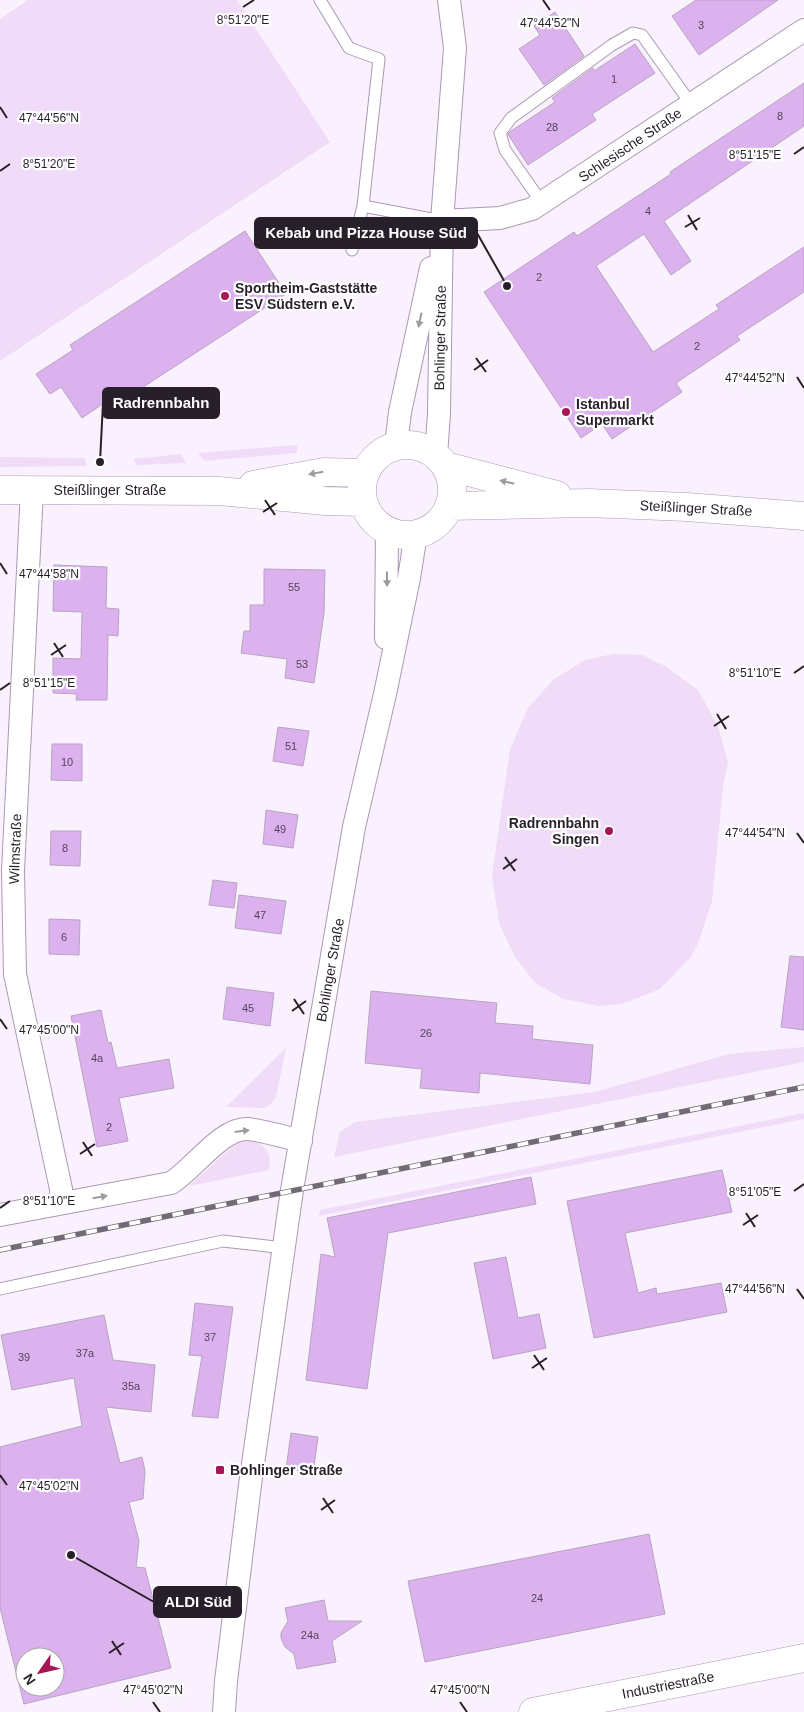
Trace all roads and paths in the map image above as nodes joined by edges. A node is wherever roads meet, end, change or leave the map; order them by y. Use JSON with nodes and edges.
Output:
{"nodes":[{"id":1,"x":320,"y":0,"type":"edge"},
{"id":2,"x":450,"y":0,"type":"edge"},
{"id":3,"x":804,"y":30,"type":"edge"},
{"id":4,"x":691,"y":104,"type":"junction"},
{"id":5,"x":542,"y":203,"type":"junction"},
{"id":6,"x":363,"y":206,"type":"junction"},
{"id":7,"x":442,"y":221,"type":"junction"},
{"id":8,"x":352,"y":250,"type":"dead end"},
{"id":9,"x":396,"y":445,"type":"junction"},
{"id":10,"x":441,"y":460,"type":"junction"},
{"id":11,"x":364,"y":472,"type":"junction"},
{"id":12,"x":0,"y":490,"type":"edge"},
{"id":13,"x":32,"y":490,"type":"junction"},
{"id":14,"x":219,"y":490,"type":"junction"},
{"id":15,"x":363,"y":502,"type":"junction"},
{"id":16,"x":588,"y":503,"type":"junction"},
{"id":17,"x":449,"y":506,"type":"junction"},
{"id":18,"x":804,"y":516,"type":"edge"},
{"id":19,"x":387,"y":530,"type":"junction"},
{"id":20,"x":416,"y":534,"type":"junction"},
{"id":21,"x":385,"y":694,"type":"junction"},
{"id":22,"x":7,"y":872,"type":"edge"},
{"id":23,"x":301,"y":1141,"type":"junction"},
{"id":24,"x":62,"y":1203,"type":"junction"},
{"id":25,"x":0,"y":1215,"type":"edge"},
{"id":26,"x":284,"y":1248,"type":"junction"},
{"id":27,"x":0,"y":1289,"type":"edge"},
{"id":28,"x":804,"y":1658,"type":"edge"},
{"id":29,"x":224,"y":1712,"type":"edge"},
{"id":30,"x":533,"y":1712,"type":"edge"}],
"edges":[{"from":1,"to":6,"type":"lane"},
{"from":2,"to":7,"type":"street","name":"Bohlinger Straße"},
{"from":3,"to":4,"type":"street","name":"Schlesische Straße"},
{"from":4,"to":5,"type":"street","name":"Schlesische Straße"},
{"from":4,"to":5,"type":"lane"},
{"from":5,"to":7,"type":"street","name":"Schlesische Straße"},
{"from":6,"to":7,"type":"lane"},
{"from":6,"to":8,"type":"lane"},
{"from":7,"to":9,"type":"street","name":"Bohlinger Straße","one_way":true},
{"from":7,"to":10,"type":"street","name":"Bohlinger Straße"},
{"from":9,"to":10,"type":"street","name":"Steißlinger Straße"},
{"from":9,"to":11,"type":"street"},
{"from":16,"to":10,"type":"street","name":"Steißlinger Straße","one_way":true},
{"from":10,"to":17,"type":"street"},
{"from":11,"to":14,"type":"street","name":"Steißlinger Straße","one_way":true},
{"from":11,"to":15,"type":"street"},
{"from":12,"to":13,"type":"street","name":"Steißlinger Straße"},
{"from":13,"to":14,"type":"street","name":"Steißlinger Straße"},
{"from":13,"to":22,"type":"street","name":"Wilmstraße"},
{"from":14,"to":15,"type":"street","name":"Steißlinger Straße"},
{"from":15,"to":19,"type":"street"},
{"from":16,"to":17,"type":"street","name":"Steißlinger Straße"},
{"from":16,"to":18,"type":"street","name":"Steißlinger Straße"},
{"from":17,"to":20,"type":"street"},
{"from":19,"to":20,"type":"street"},
{"from":19,"to":21,"type":"street","name":"Bohlinger Straße","one_way":true},
{"from":20,"to":21,"type":"street","name":"Bohlinger Straße"},
{"from":21,"to":23,"type":"street","name":"Bohlinger Straße"},
{"from":22,"to":24,"type":"street","name":"Wilmstraße"},
{"from":24,"to":23,"type":"street","one_way":true},
{"from":23,"to":26,"type":"street","name":"Bohlinger Straße"},
{"from":24,"to":25,"type":"street"},
{"from":26,"to":27,"type":"lane"},
{"from":26,"to":29,"type":"street","name":"Bohlinger Straße"},
{"from":28,"to":30,"type":"street","name":"Industriestraße"}]}
